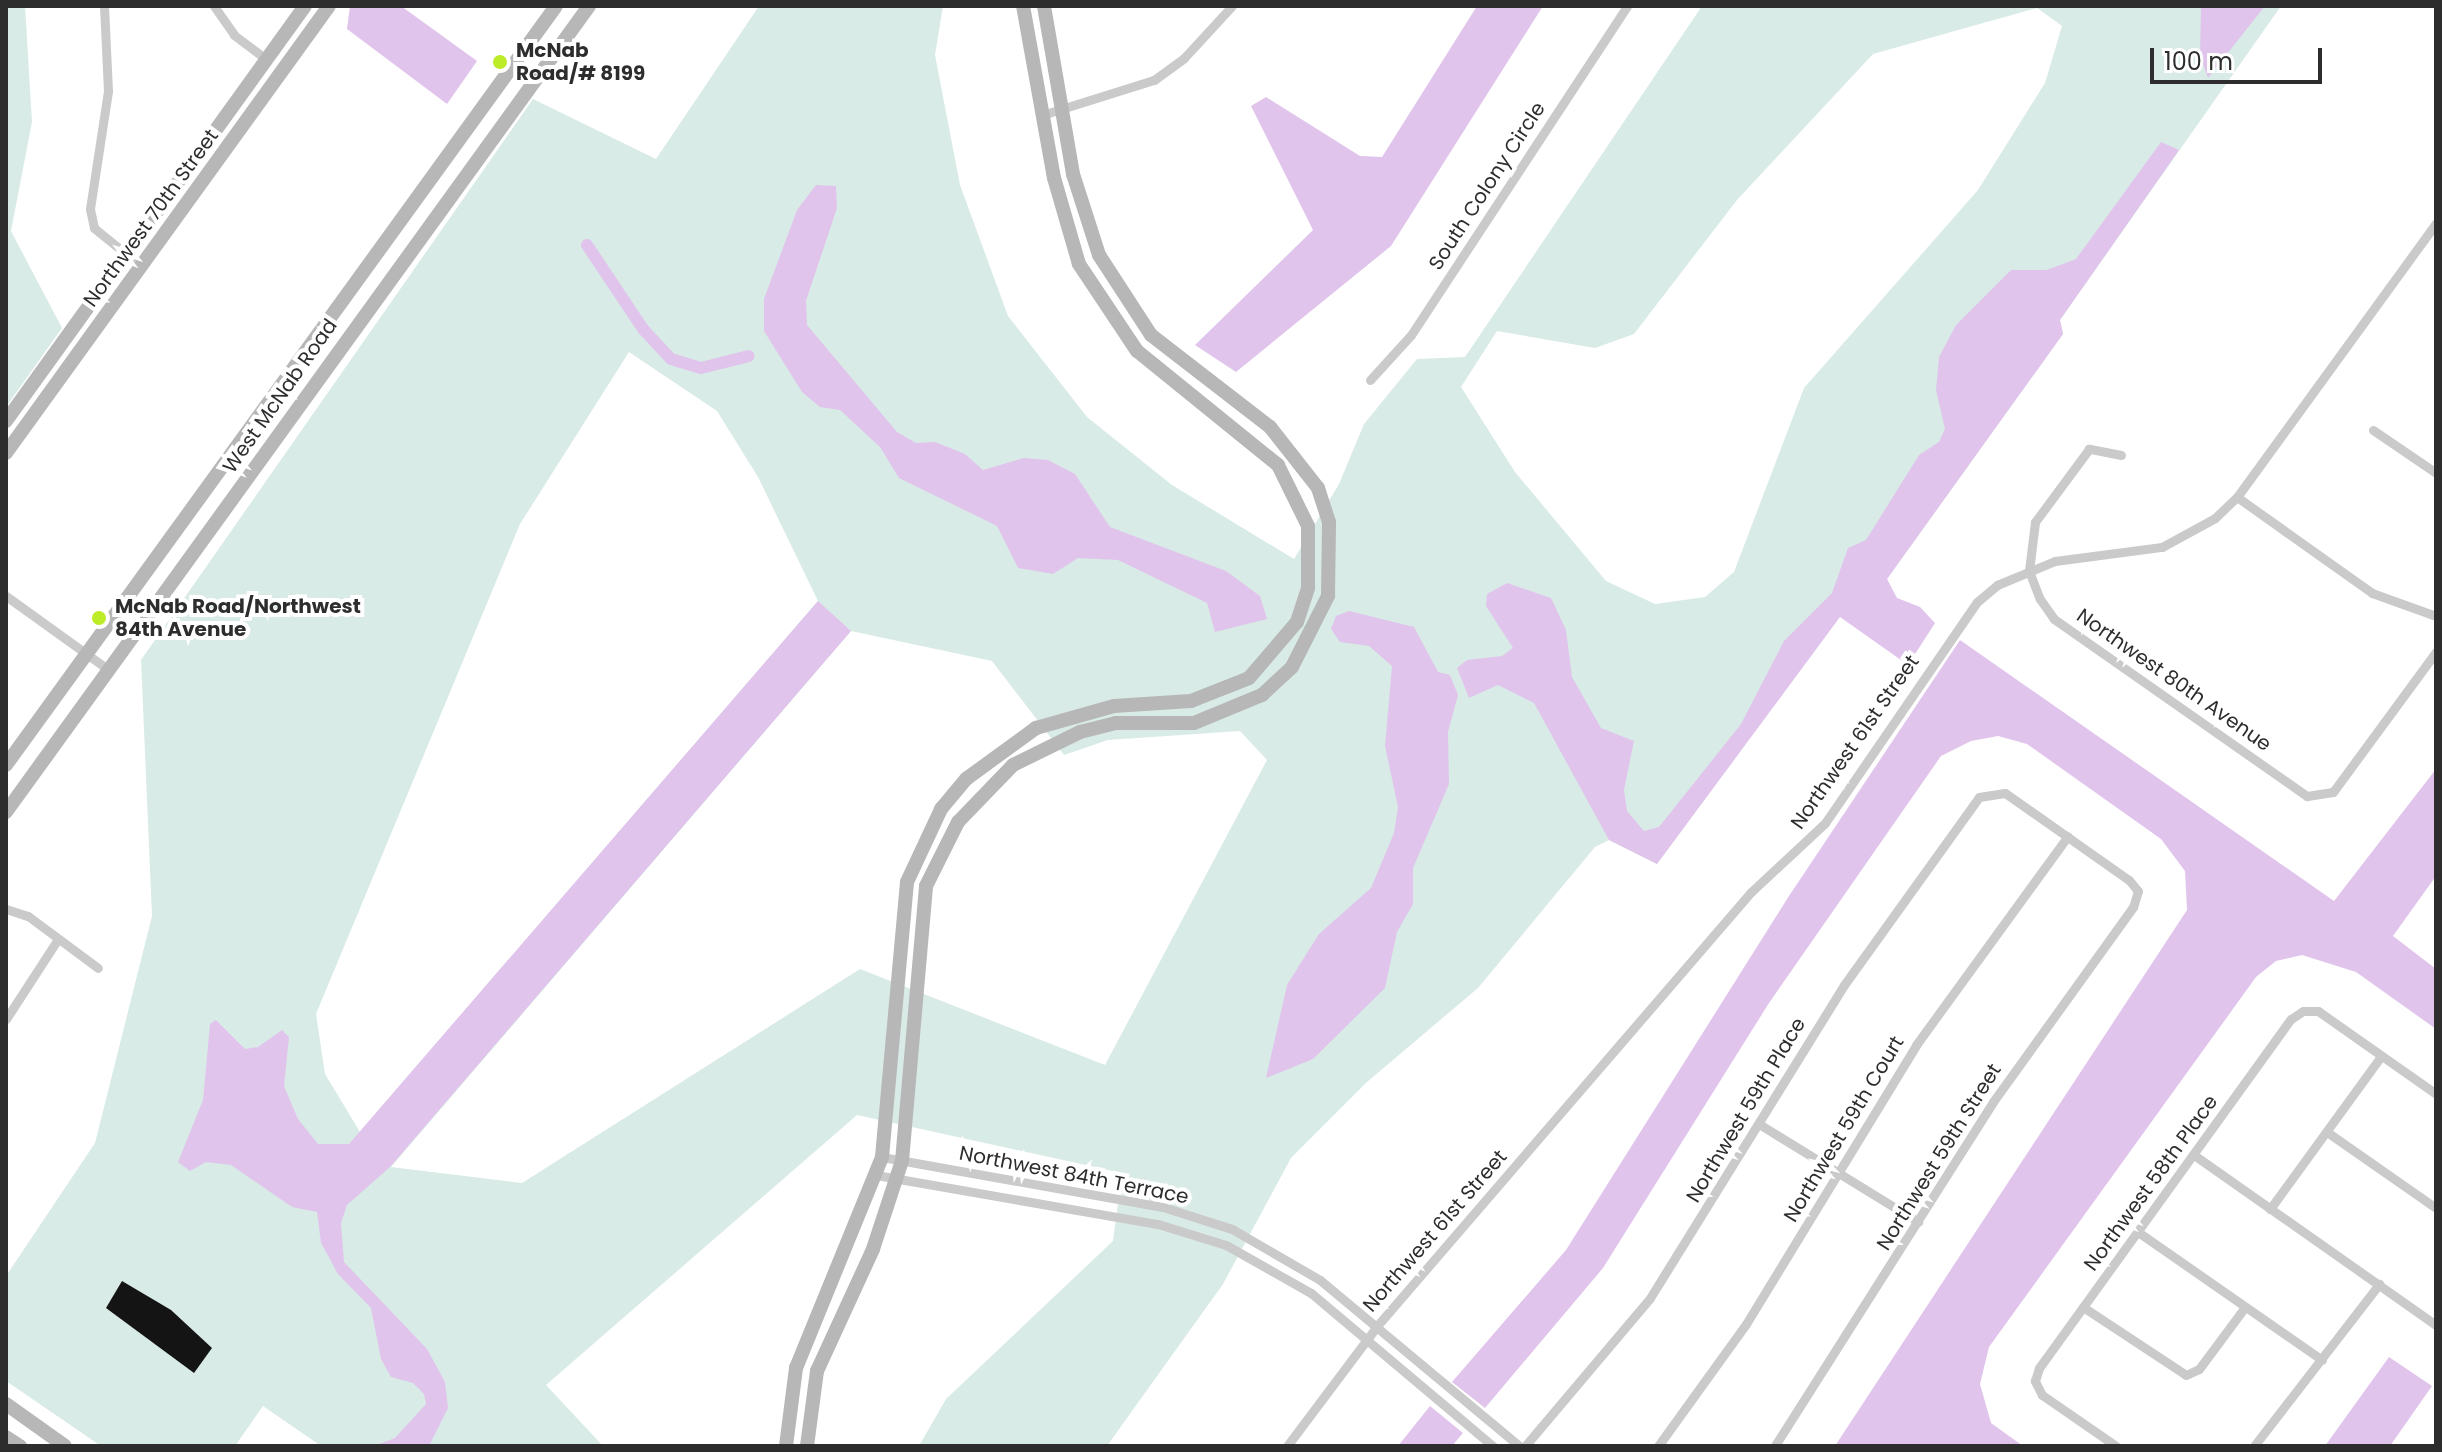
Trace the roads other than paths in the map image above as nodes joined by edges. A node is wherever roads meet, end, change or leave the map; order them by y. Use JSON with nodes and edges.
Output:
{"nodes":[{"id":1,"x":104,"y":6,"type":"edge"},
{"id":2,"x":214,"y":6,"type":"edge"},
{"id":3,"x":305,"y":6,"type":"edge"},
{"id":4,"x":329,"y":6,"type":"edge"},
{"id":5,"x":556,"y":6,"type":"edge"},
{"id":6,"x":589,"y":6,"type":"edge"},
{"id":7,"x":1023,"y":6,"type":"edge"},
{"id":8,"x":1232,"y":6,"type":"edge"},
{"id":9,"x":1627,"y":6,"type":"edge"},
{"id":10,"x":1045,"y":13,"type":"edge"},
{"id":11,"x":1026,"y":24,"type":"junction"},
{"id":12,"x":266,"y":59,"type":"junction"},
{"id":13,"x":1062,"y":110,"type":"junction"},
{"id":14,"x":1042,"y":115,"type":"junction"},
{"id":15,"x":2436,"y":223,"type":"edge"},
{"id":16,"x":125,"y":254,"type":"junction"},
{"id":17,"x":141,"y":266,"type":"junction"},
{"id":18,"x":1370,"y":380,"type":"dead end"},
{"id":19,"x":6,"y":421,"type":"edge"},
{"id":20,"x":2373,"y":430,"type":"dead end"},
{"id":21,"x":1288,"y":445,"type":"junction"},
{"id":22,"x":6,"y":453,"type":"edge"},
{"id":23,"x":2121,"y":455,"type":"dead end"},
{"id":24,"x":2436,"y":473,"type":"edge"},
{"id":25,"x":1284,"y":475,"type":"junction"},
{"id":26,"x":2237,"y":497,"type":"junction"},
{"id":27,"x":2029,"y":571,"type":"junction"},
{"id":28,"x":6,"y":596,"type":"edge"},
{"id":29,"x":2436,"y":616,"type":"edge"},
{"id":30,"x":2436,"y":652,"type":"edge"},
{"id":31,"x":88,"y":655,"type":"junction"},
{"id":32,"x":109,"y":670,"type":"junction"},
{"id":33,"x":6,"y":765,"type":"edge"},
{"id":34,"x":6,"y":812,"type":"edge"},
{"id":35,"x":2068,"y":836,"type":"junction"},
{"id":36,"x":6,"y":909,"type":"edge"},
{"id":37,"x":58,"y":939,"type":"junction"},
{"id":38,"x":98,"y":968,"type":"dead end"},
{"id":39,"x":6,"y":1019,"type":"edge"},
{"id":40,"x":2381,"y":1056,"type":"junction"},
{"id":41,"x":2436,"y":1094,"type":"edge"},
{"id":42,"x":1759,"y":1124,"type":"junction"},
{"id":43,"x":2327,"y":1132,"type":"junction"},
{"id":44,"x":2194,"y":1155,"type":"junction"},
{"id":45,"x":882,"y":1157,"type":"junction"},
{"id":46,"x":902,"y":1161,"type":"junction"},
{"id":47,"x":1838,"y":1172,"type":"junction"},
{"id":48,"x":876,"y":1175,"type":"junction"},
{"id":49,"x":897,"y":1178,"type":"junction"},
{"id":50,"x":2436,"y":1208,"type":"edge"},
{"id":51,"x":2270,"y":1209,"type":"junction"},
{"id":52,"x":1918,"y":1222,"type":"junction"},
{"id":53,"x":2138,"y":1232,"type":"junction"},
{"id":54,"x":2379,"y":1284,"type":"junction"},
{"id":55,"x":2083,"y":1307,"type":"junction"},
{"id":56,"x":2245,"y":1307,"type":"junction"},
{"id":57,"x":2436,"y":1325,"type":"edge"},
{"id":58,"x":1377,"y":1326,"type":"junction"},
{"id":59,"x":1368,"y":1338,"type":"junction"},
{"id":60,"x":2322,"y":1360,"type":"junction"},
{"id":61,"x":6,"y":1404,"type":"edge"},
{"id":62,"x":6,"y":1437,"type":"edge"},
{"id":63,"x":20,"y":1446,"type":"edge"},
{"id":64,"x":65,"y":1446,"type":"edge"},
{"id":65,"x":786,"y":1446,"type":"edge"},
{"id":66,"x":807,"y":1446,"type":"edge"},
{"id":67,"x":1287,"y":1446,"type":"edge"},
{"id":68,"x":1493,"y":1446,"type":"edge"},
{"id":69,"x":1522,"y":1446,"type":"edge"},
{"id":70,"x":1658,"y":1446,"type":"edge"},
{"id":71,"x":1775,"y":1446,"type":"edge"},
{"id":72,"x":2116,"y":1446,"type":"edge"},
{"id":73,"x":2254,"y":1446,"type":"edge"}],
"edges":[{"from":1,"to":16,"type":"street"},
{"from":2,"to":12,"type":"street"},
{"from":3,"to":12,"type":"street","name":"Northwest 70th Street"},
{"from":4,"to":17,"type":"street","name":"Northwest 70th Street"},
{"from":5,"to":31,"type":"street","name":"West McNab Road"},
{"from":6,"to":32,"type":"street","name":"West McNab Road"},
{"from":7,"to":11,"type":"street"},
{"from":8,"to":13,"type":"street"},
{"from":9,"to":18,"type":"street","name":"South Colony Circle"},
{"from":10,"to":11,"type":"street"},
{"from":10,"to":13,"type":"street"},
{"from":11,"to":14,"type":"street"},
{"from":12,"to":16,"type":"street","name":"Northwest 70th Street"},
{"from":13,"to":14,"type":"street"},
{"from":13,"to":21,"type":"street"},
{"from":14,"to":25,"type":"street"},
{"from":15,"to":26,"type":"street","name":"Northwest 61st Street"},
{"from":16,"to":17,"type":"street"},
{"from":16,"to":19,"type":"street","name":"Northwest 70th Street"},
{"from":17,"to":22,"type":"street","name":"Northwest 70th Street"},
{"from":20,"to":24,"type":"street"},
{"from":21,"to":25,"type":"street"},
{"from":21,"to":46,"type":"street"},
{"from":23,"to":27,"type":"street"},
{"from":25,"to":45,"type":"street"},
{"from":26,"to":27,"type":"street","name":"Northwest 61st Street"},
{"from":26,"to":29,"type":"street"},
{"from":27,"to":30,"type":"street","name":"Northwest 80th Avenue"},
{"from":27,"to":58,"type":"street","name":"Northwest 61st Street"},
{"from":28,"to":31,"type":"street"},
{"from":31,"to":32,"type":"street"},
{"from":31,"to":33,"type":"street","name":"West McNab Road"},
{"from":32,"to":34,"type":"street","name":"West McNab Road"},
{"from":35,"to":42,"type":"street","name":"Northwest 59th Place"},
{"from":35,"to":47,"type":"street","name":"Northwest 59th Court"},
{"from":35,"to":52,"type":"street","name":"Northwest 59th Street"},
{"from":36,"to":37,"type":"street"},
{"from":37,"to":38,"type":"street"},
{"from":37,"to":39,"type":"street"},
{"from":40,"to":41,"type":"street"},
{"from":40,"to":43,"type":"street"},
{"from":40,"to":44,"type":"street","name":"Northwest 58th Place"},
{"from":42,"to":47,"type":"street"},
{"from":42,"to":69,"type":"street","name":"Northwest 59th Place"},
{"from":43,"to":50,"type":"street"},
{"from":43,"to":51,"type":"street"},
{"from":44,"to":51,"type":"street"},
{"from":44,"to":53,"type":"street","name":"Northwest 58th Place"},
{"from":45,"to":46,"type":"street","name":"Northwest 84th Terrace"},
{"from":45,"to":48,"type":"street"},
{"from":46,"to":49,"type":"street"},
{"from":46,"to":58,"type":"street","name":"Northwest 84th Terrace"},
{"from":47,"to":52,"type":"street"},
{"from":47,"to":70,"type":"street","name":"Northwest 59th Court"},
{"from":48,"to":49,"type":"street","name":"Northwest 84th Terrace"},
{"from":48,"to":65,"type":"street"},
{"from":49,"to":59,"type":"street","name":"Northwest 84th Terrace"},
{"from":49,"to":66,"type":"street"},
{"from":51,"to":54,"type":"street"},
{"from":52,"to":71,"type":"street","name":"Northwest 59th Street"},
{"from":53,"to":55,"type":"street","name":"Northwest 58th Place"},
{"from":53,"to":56,"type":"street"},
{"from":54,"to":57,"type":"street"},
{"from":54,"to":60,"type":"street"},
{"from":55,"to":56,"type":"street"},
{"from":55,"to":72,"type":"street","name":"Northwest 58th Place"},
{"from":56,"to":60,"type":"street"},
{"from":58,"to":59,"type":"street","name":"Northwest 61st Street"},
{"from":58,"to":69,"type":"street","name":"Northwest 84th Terrace"},
{"from":59,"to":67,"type":"street","name":"Northwest 61st Street"},
{"from":59,"to":68,"type":"street","name":"Northwest 84th Terrace"},
{"from":60,"to":73,"type":"street"},
{"from":61,"to":64,"type":"street"},
{"from":62,"to":63,"type":"street"}]}
